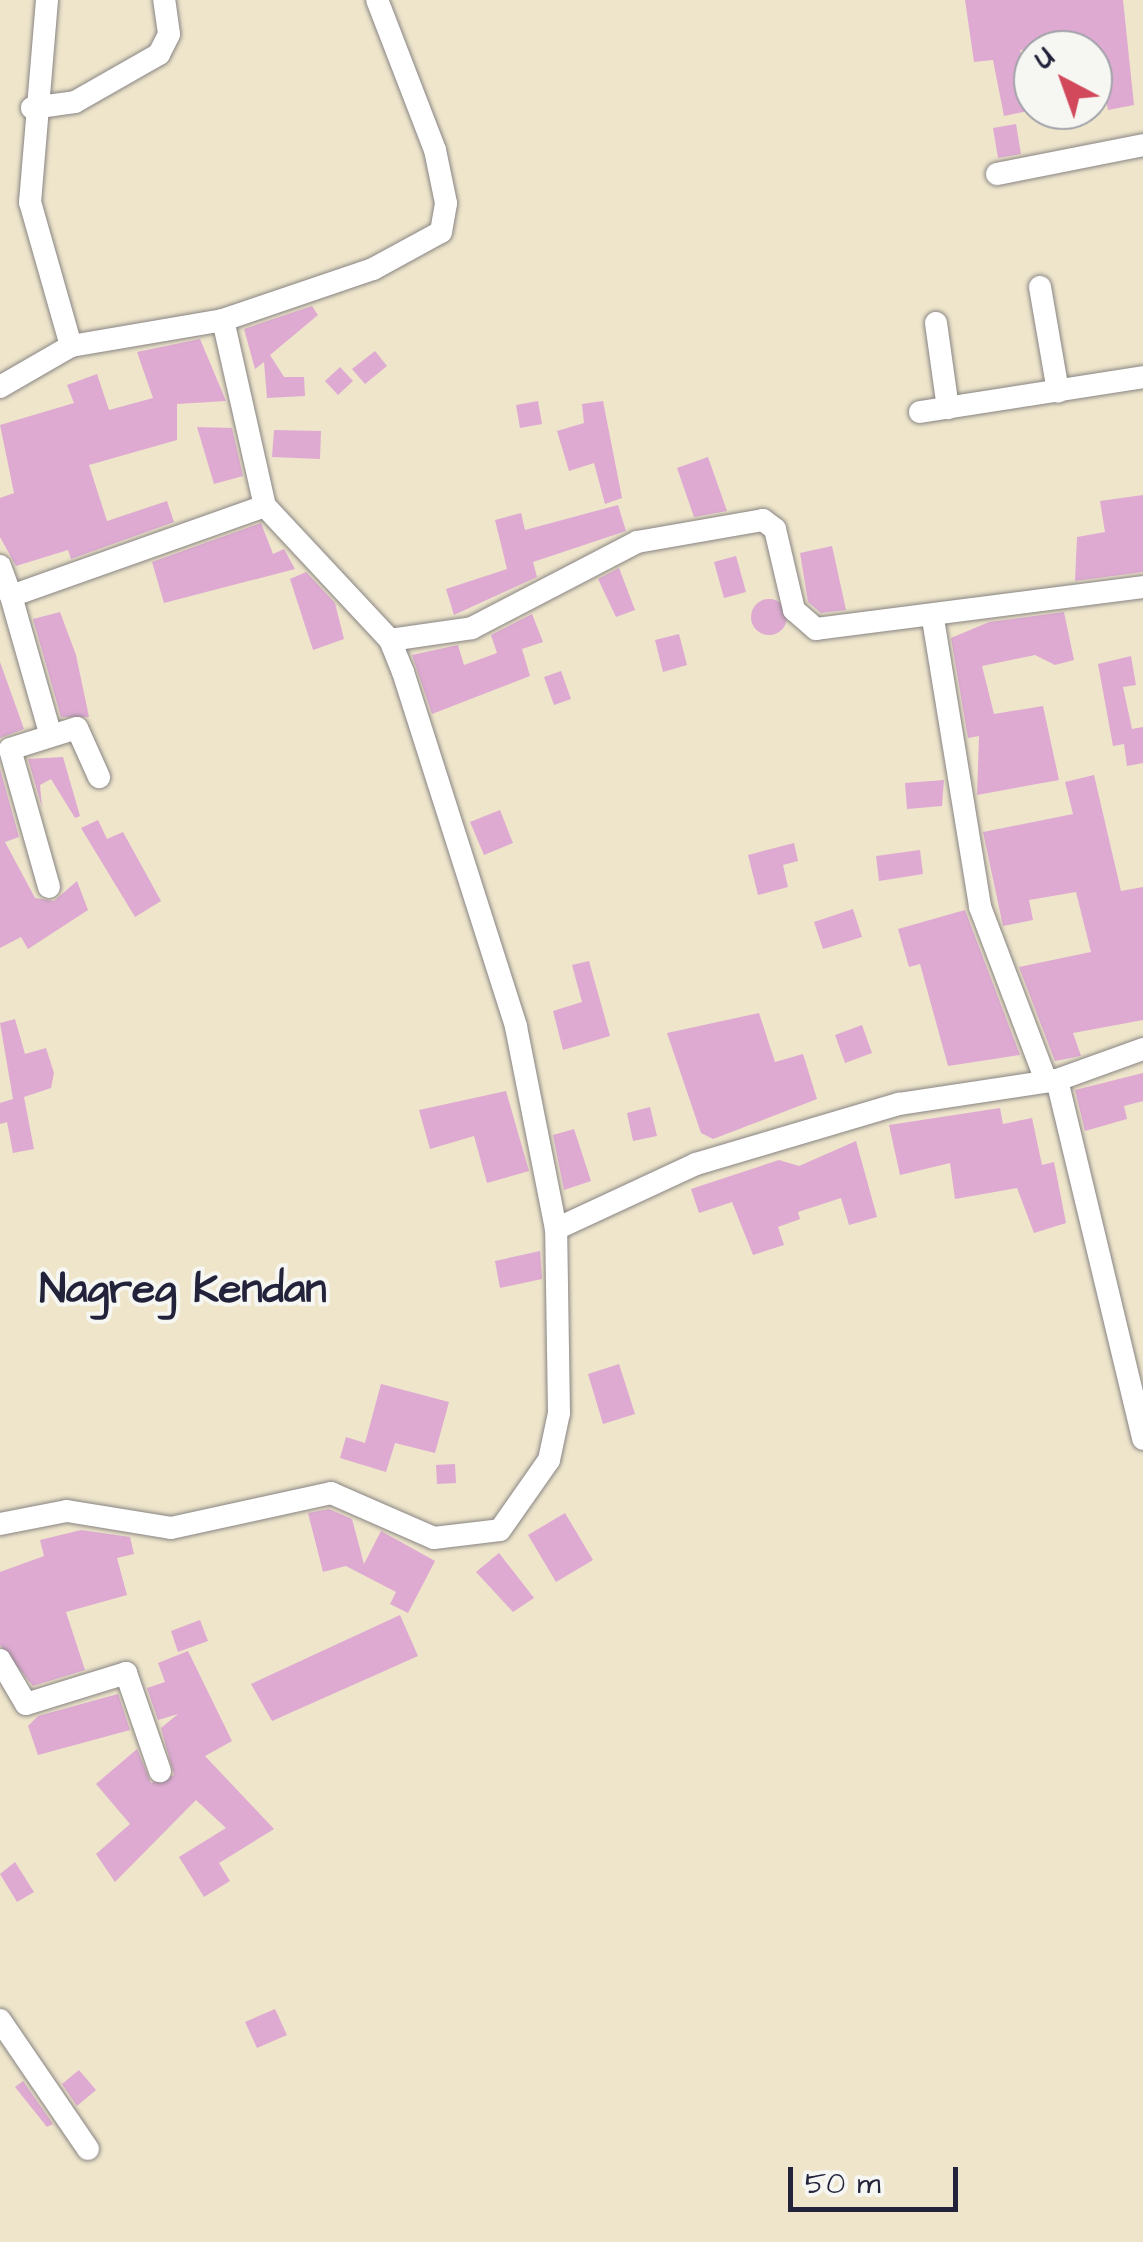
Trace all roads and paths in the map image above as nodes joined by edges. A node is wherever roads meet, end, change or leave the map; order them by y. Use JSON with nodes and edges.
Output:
{"nodes":[{"id":1,"x":47,"y":0,"type":"edge"},
{"id":2,"x":164,"y":0,"type":"edge"},
{"id":3,"x":377,"y":0,"type":"edge"},
{"id":4,"x":32,"y":108,"type":"junction"},
{"id":5,"x":1143,"y":145,"type":"edge"},
{"id":6,"x":998,"y":174,"type":"dead end"},
{"id":7,"x":1040,"y":287,"type":"dead end"},
{"id":8,"x":222,"y":320,"type":"junction"},
{"id":9,"x":936,"y":323,"type":"dead end"},
{"id":10,"x":71,"y":346,"type":"junction"},
{"id":11,"x":1143,"y":377,"type":"edge"},
{"id":12,"x":0,"y":387,"type":"edge"},
{"id":13,"x":1058,"y":390,"type":"junction"},
{"id":14,"x":948,"y":408,"type":"junction"},
{"id":15,"x":920,"y":412,"type":"dead end"},
{"id":16,"x":266,"y":506,"type":"junction"},
{"id":17,"x":0,"y":566,"type":"edge"},
{"id":18,"x":1143,"y":587,"type":"edge"},
{"id":19,"x":11,"y":596,"type":"junction"},
{"id":20,"x":932,"y":619,"type":"junction"},
{"id":21,"x":390,"y":640,"type":"junction"},
{"id":22,"x":50,"y":733,"type":"junction"},
{"id":23,"x":99,"y":776,"type":"dead end"},
{"id":24,"x":49,"y":887,"type":"dead end"},
{"id":25,"x":1143,"y":1049,"type":"edge"},
{"id":26,"x":1051,"y":1080,"type":"junction"},
{"id":27,"x":556,"y":1230,"type":"junction"},
{"id":28,"x":1143,"y":1439,"type":"edge"},
{"id":29,"x":0,"y":1524,"type":"edge"},
{"id":30,"x":0,"y":1660,"type":"edge"},
{"id":31,"x":160,"y":1771,"type":"dead end"},
{"id":32,"x":0,"y":2020,"type":"edge"},
{"id":33,"x":88,"y":2149,"type":"dead end"}],
"edges":[{"from":1,"to":4,"type":"street"},
{"from":2,"to":4,"type":"street"},
{"from":3,"to":8,"type":"street"},
{"from":4,"to":10,"type":"street"},
{"from":5,"to":6,"type":"street"},
{"from":7,"to":13,"type":"street"},
{"from":8,"to":10,"type":"street"},
{"from":8,"to":16,"type":"street"},
{"from":9,"to":14,"type":"street"},
{"from":10,"to":12,"type":"street"},
{"from":11,"to":13,"type":"street"},
{"from":13,"to":14,"type":"street"},
{"from":14,"to":15,"type":"street"},
{"from":16,"to":19,"type":"street"},
{"from":16,"to":21,"type":"street"},
{"from":17,"to":19,"type":"street"},
{"from":18,"to":20,"type":"street"},
{"from":19,"to":22,"type":"street"},
{"from":20,"to":21,"type":"street"},
{"from":20,"to":26,"type":"street"},
{"from":21,"to":27,"type":"street"},
{"from":22,"to":23,"type":"street"},
{"from":22,"to":24,"type":"street"},
{"from":25,"to":26,"type":"street"},
{"from":26,"to":27,"type":"street"},
{"from":26,"to":28,"type":"street"},
{"from":27,"to":29,"type":"street"},
{"from":30,"to":31,"type":"street"},
{"from":32,"to":33,"type":"street"}]}
